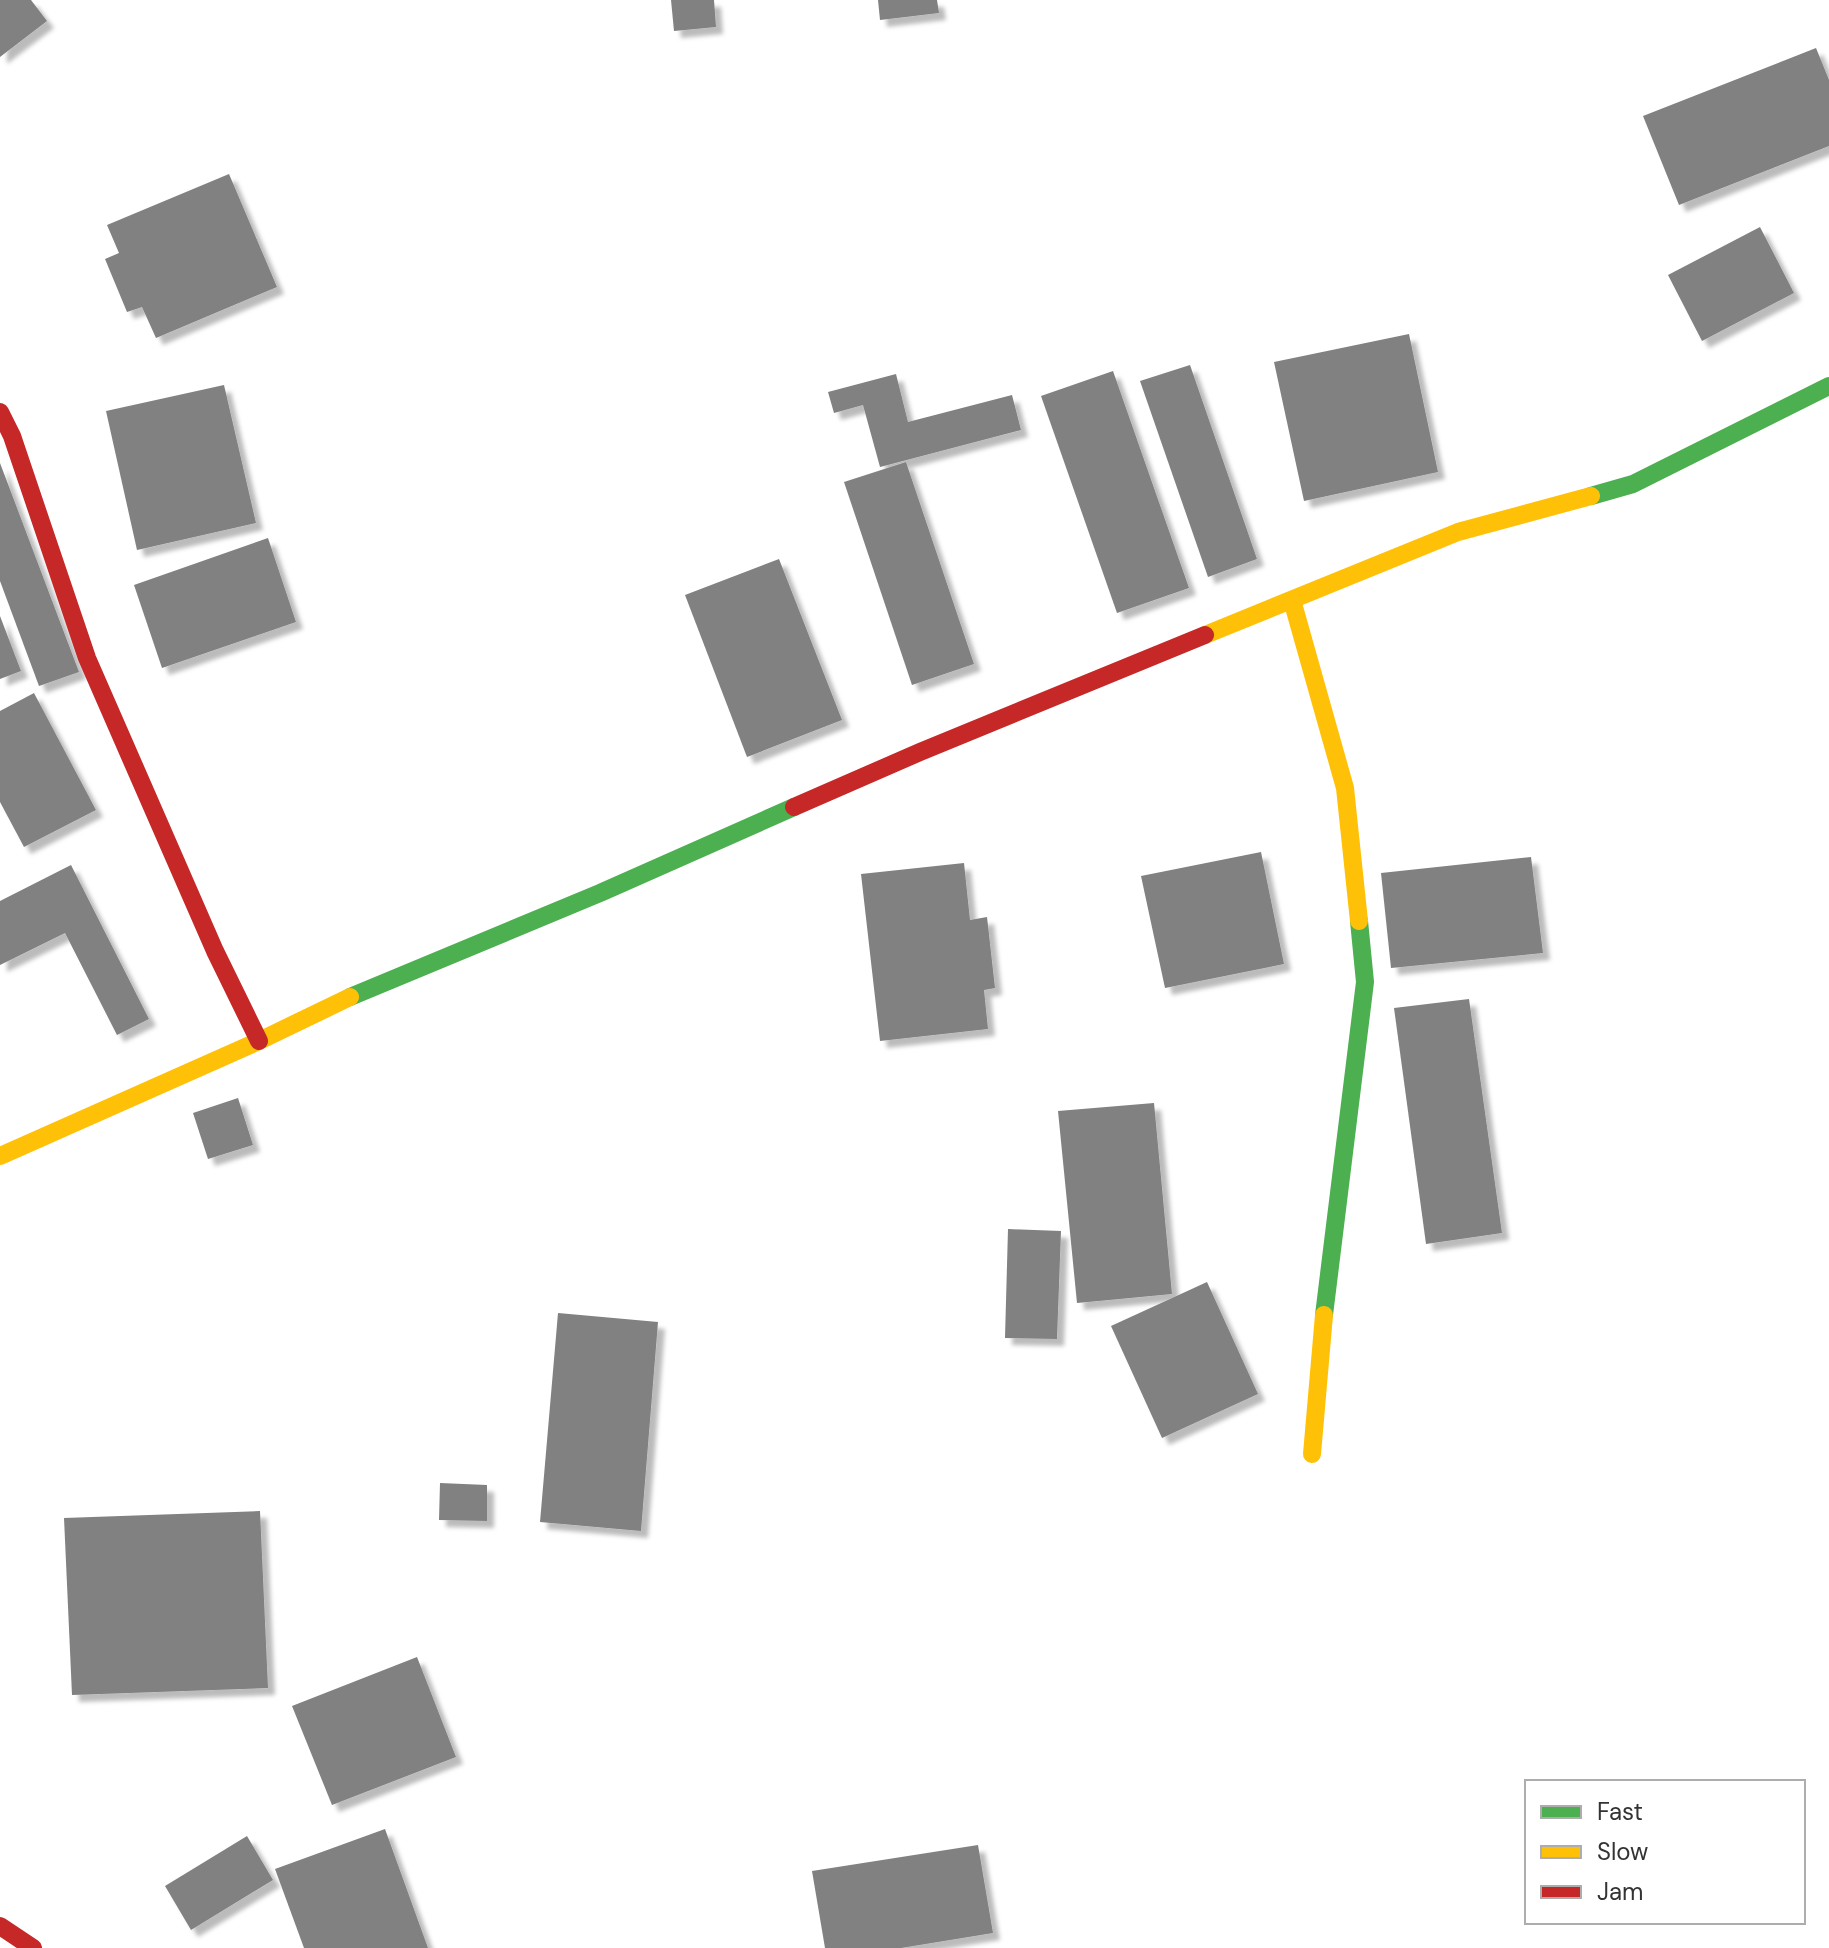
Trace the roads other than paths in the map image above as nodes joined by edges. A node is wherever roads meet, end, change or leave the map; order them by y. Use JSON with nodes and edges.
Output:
{"nodes":[{"id":1,"x":1829,"y":386,"type":"edge"},
{"id":2,"x":0,"y":412,"type":"edge"},
{"id":3,"x":1292,"y":600,"type":"junction"},
{"id":4,"x":259,"y":1041,"type":"junction"},
{"id":5,"x":0,"y":1156,"type":"edge"},
{"id":6,"x":1312,"y":1454,"type":"dead end"},
{"id":7,"x":0,"y":1926,"type":"edge"},
{"id":8,"x":33,"y":1948,"type":"edge"}],
"edges":[{"from":1,"to":3,"type":"street"},
{"from":2,"to":4,"type":"street"},
{"from":3,"to":4,"type":"street"},
{"from":3,"to":6,"type":"street"},
{"from":4,"to":5,"type":"street"},
{"from":7,"to":8,"type":"street"}]}
